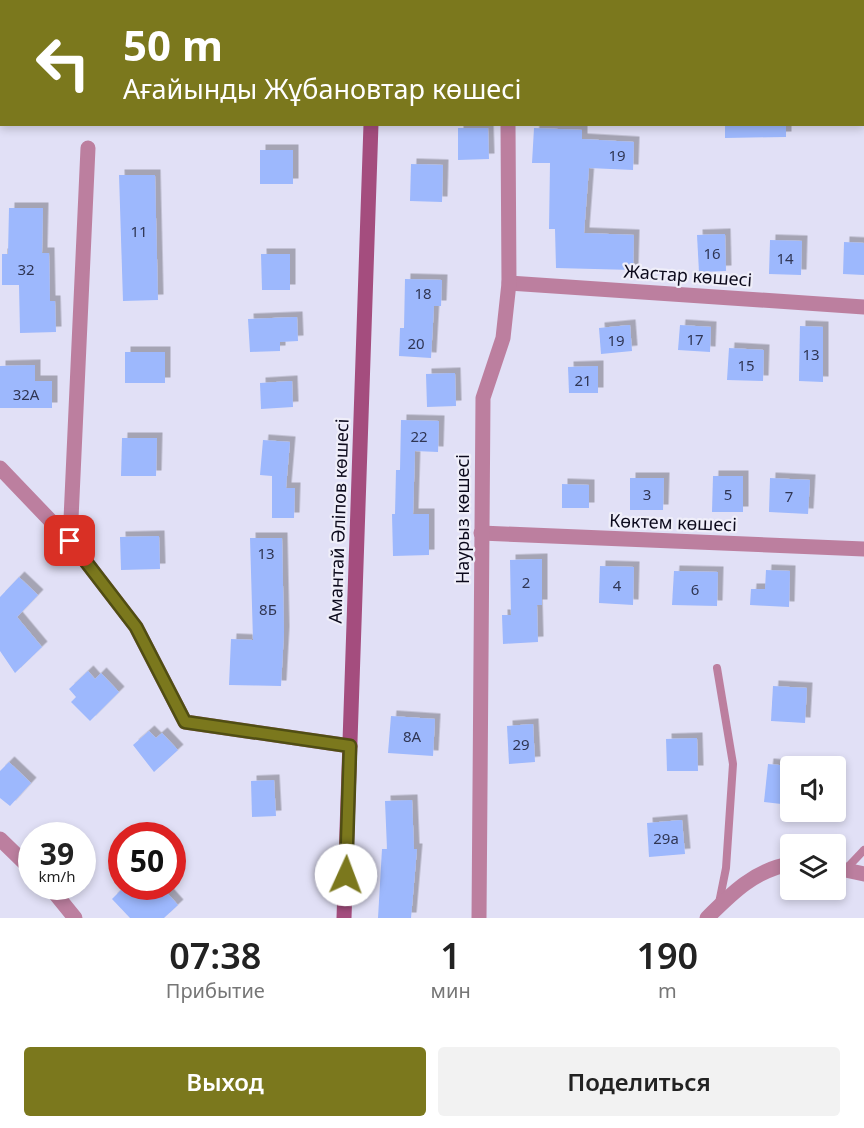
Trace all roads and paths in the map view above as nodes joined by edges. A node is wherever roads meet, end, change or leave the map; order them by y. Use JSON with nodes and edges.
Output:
{"nodes":[{"id":1,"x":371,"y":126,"type":"edge"},
{"id":2,"x":508,"y":126,"type":"edge"},
{"id":3,"x":87,"y":148,"type":"dead end"},
{"id":4,"x":509,"y":283,"type":"junction"},
{"id":5,"x":864,"y":307,"type":"edge"},
{"id":6,"x":0,"y":468,"type":"edge"},
{"id":7,"x":481,"y":533,"type":"junction"},
{"id":8,"x":70,"y":541,"type":"junction"},
{"id":9,"x":864,"y":549,"type":"edge"},
{"id":10,"x":717,"y":668,"type":"dead end"},
{"id":11,"x":350,"y":746,"type":"junction"},
{"id":12,"x":0,"y":839,"type":"edge"},
{"id":13,"x":864,"y":850,"type":"edge"},
{"id":14,"x":18,"y":856,"type":"edge"},
{"id":15,"x":846,"y":864,"type":"edge"},
{"id":16,"x":780,"y":866,"type":"edge"},
{"id":17,"x":846,"y":869,"type":"edge"},
{"id":18,"x":864,"y":874,"type":"edge"},
{"id":19,"x":60,"y":900,"type":"edge"},
{"id":20,"x":718,"y":906,"type":"junction"},
{"id":21,"x":75,"y":918,"type":"edge"},
{"id":22,"x":344,"y":918,"type":"edge"},
{"id":23,"x":479,"y":918,"type":"edge"},
{"id":24,"x":707,"y":918,"type":"edge"}],
"edges":[{"from":1,"to":11,"type":"main road","name":"Амантай Әліпов көшесі"},
{"from":2,"to":4,"type":"street","name":"Наурыз көшесі"},
{"from":3,"to":8,"type":"street"},
{"from":4,"to":5,"type":"street","name":"Жастар көшесі"},
{"from":4,"to":7,"type":"street","name":"Наурыз көшесі"},
{"from":6,"to":8,"type":"street"},
{"from":7,"to":9,"type":"street","name":"Көктем көшесі"},
{"from":7,"to":23,"type":"street","name":"Наурыз көшесі"},
{"from":8,"to":11,"type":"street"},
{"from":10,"to":20,"type":"lane"},
{"from":11,"to":22,"type":"main road","name":"Амантай Әліпов көшесі"},
{"from":12,"to":14,"type":"street"},
{"from":13,"to":15,"type":"lane"},
{"from":16,"to":20,"type":"street"},
{"from":17,"to":18,"type":"street"},
{"from":19,"to":21,"type":"street"},
{"from":20,"to":24,"type":"street"}]}
